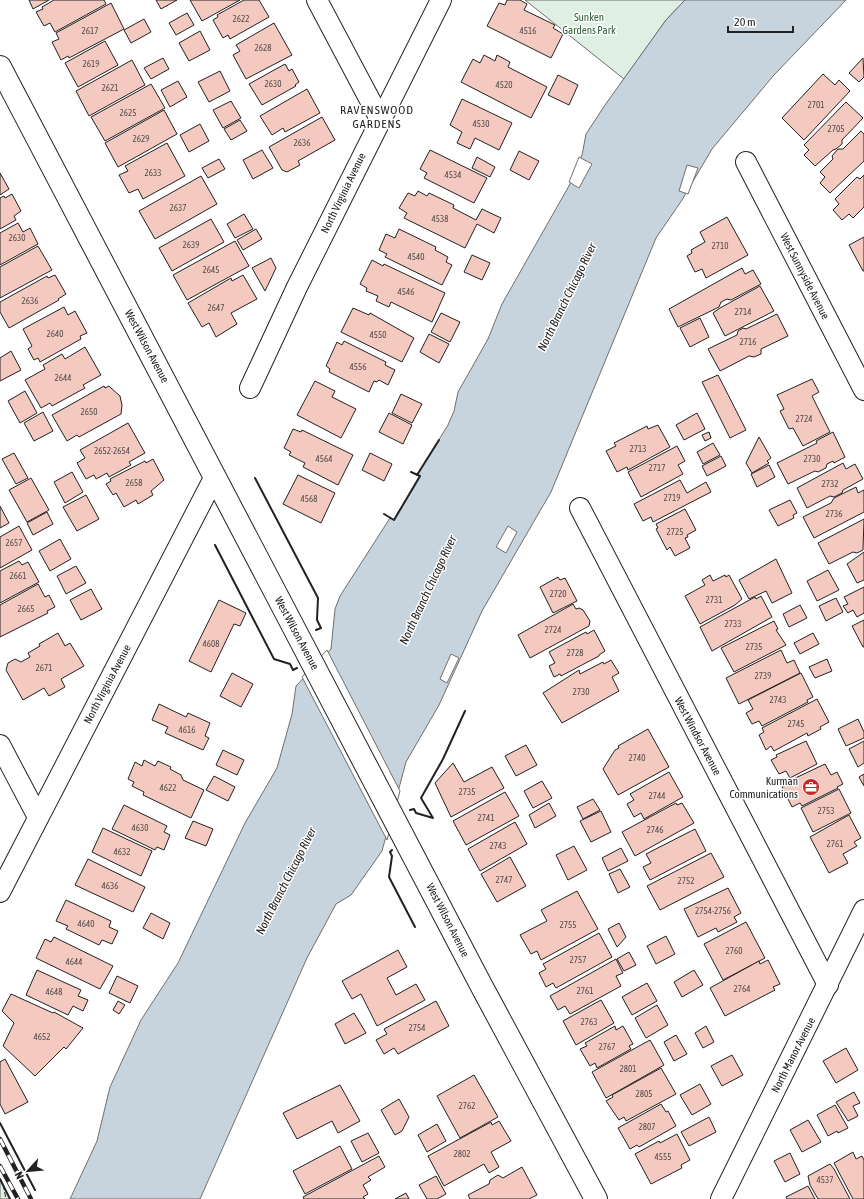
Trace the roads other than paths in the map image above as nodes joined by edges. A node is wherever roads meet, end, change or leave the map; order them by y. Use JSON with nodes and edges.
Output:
{"nodes":[{"id":1,"x":317,"y":0,"type":"edge"},
{"id":2,"x":441,"y":0,"type":"edge"},
{"id":3,"x":0,"y":67,"type":"edge"},
{"id":4,"x":380,"y":119,"type":"junction"},
{"id":5,"x":746,"y":162,"type":"dead end"},
{"id":6,"x":250,"y":388,"type":"dead end"},
{"id":7,"x":864,"y":390,"type":"edge"},
{"id":8,"x":215,"y":476,"type":"junction"},
{"id":9,"x":580,"y":508,"type":"dead end"},
{"id":10,"x":0,"y":745,"type":"edge"},
{"id":11,"x":38,"y":817,"type":"junction"},
{"id":12,"x":0,"y":892,"type":"edge"},
{"id":13,"x":864,"y":910,"type":"edge"},
{"id":14,"x":828,"y":984,"type":"junction"},
{"id":15,"x":596,"y":1199,"type":"edge"},
{"id":16,"x":721,"y":1199,"type":"edge"}],
"edges":[{"from":1,"to":4,"type":"street"},
{"from":2,"to":4,"type":"street","name":"North Virginia Avenue"},
{"from":3,"to":8,"type":"street","name":"West Wilson Avenue"},
{"from":4,"to":6,"type":"street","name":"North Virginia Avenue"},
{"from":5,"to":7,"type":"street","name":"West Sunnyside Avenue"},
{"from":8,"to":11,"type":"street","name":"North Virginia Avenue"},
{"from":8,"to":15,"type":"street","name":"West Wilson Avenue"},
{"from":9,"to":14,"type":"street","name":"West Windsor Avenue"},
{"from":10,"to":11,"type":"street"},
{"from":11,"to":12,"type":"street","name":"North Virginia Avenue"},
{"from":13,"to":14,"type":"street","name":"North Manor Avenue"},
{"from":14,"to":16,"type":"street","name":"North Manor Avenue"}]}
